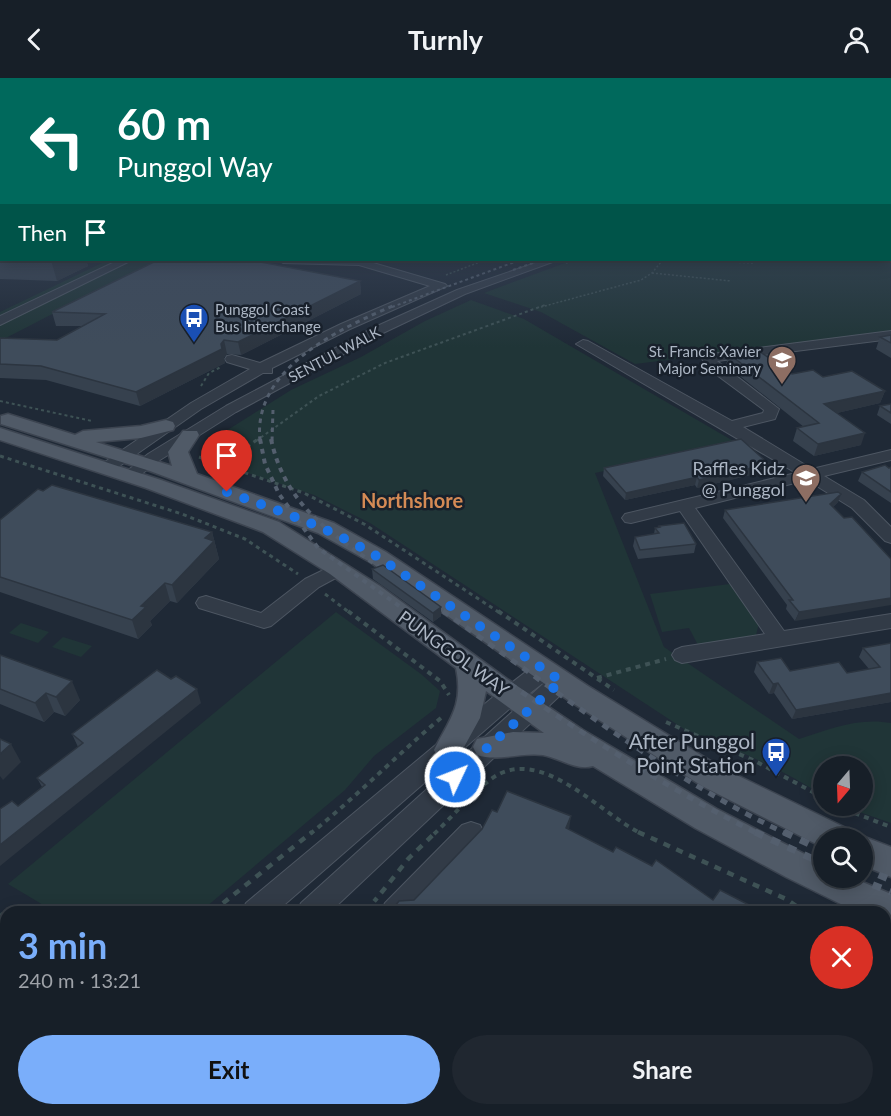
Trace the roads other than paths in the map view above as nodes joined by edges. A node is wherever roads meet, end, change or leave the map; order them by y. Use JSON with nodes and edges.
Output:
{"nodes":[{"id":1,"x":125,"y":261,"type":"edge"},
{"id":2,"x":322,"y":261,"type":"edge"},
{"id":3,"x":550,"y":261,"type":"edge"},
{"id":4,"x":484,"y":265,"type":"edge"},
{"id":5,"x":441,"y":286,"type":"junction"},
{"id":6,"x":0,"y":321,"type":"edge"},
{"id":7,"x":379,"y":330,"type":"junction"},
{"id":8,"x":891,"y":335,"type":"edge"},
{"id":9,"x":583,"y":344,"type":"dead end"},
{"id":10,"x":234,"y":360,"type":"road end"},
{"id":11,"x":259,"y":369,"type":"junction"},
{"id":12,"x":270,"y":387,"type":"junction"},
{"id":13,"x":0,"y":418,"type":"edge"},
{"id":14,"x":166,"y":426,"type":"junction"},
{"id":15,"x":730,"y":426,"type":"junction"},
{"id":16,"x":0,"y":435,"type":"edge"},
{"id":17,"x":60,"y":435,"type":"junction"},
{"id":18,"x":190,"y":435,"type":"junction"},
{"id":19,"x":891,"y":455,"type":"edge"},
{"id":20,"x":133,"y":465,"type":"junction"},
{"id":21,"x":195,"y":468,"type":"junction"},
{"id":22,"x":812,"y":475,"type":"junction"},
{"id":23,"x":684,"y":505,"type":"junction"},
{"id":24,"x":631,"y":518,"type":"dead end"},
{"id":25,"x":891,"y":537,"type":"edge"},
{"id":26,"x":338,"y":569,"type":"junction"},
{"id":27,"x":206,"y":603,"type":"dead end"},
{"id":28,"x":891,"y":621,"type":"edge"},
{"id":29,"x":779,"y":639,"type":"junction"},
{"id":30,"x":682,"y":655,"type":"road end"},
{"id":31,"x":468,"y":663,"type":"junction"},
{"id":32,"x":553,"y":676,"type":"junction"},
{"id":33,"x":521,"y":702,"type":"junction"},
{"id":34,"x":487,"y":747,"type":"junction"},
{"id":35,"x":448,"y":750,"type":"junction"},
{"id":36,"x":651,"y":788,"type":"junction"},
{"id":37,"x":815,"y":828,"type":"edge"},
{"id":38,"x":471,"y":833,"type":"dead end"},
{"id":39,"x":873,"y":855,"type":"edge"},
{"id":40,"x":891,"y":862,"type":"edge"},
{"id":41,"x":263,"y":906,"type":"edge"},
{"id":42,"x":317,"y":906,"type":"edge"},
{"id":43,"x":401,"y":906,"type":"edge"},
{"id":44,"x":880,"y":906,"type":"edge"}],
"edges":[{"from":1,"to":6,"type":"street"},
{"from":2,"to":5,"type":"street"},
{"from":3,"to":7,"type":"street","name":"SENTUL WALK"},
{"from":4,"to":5,"type":"street","name":"SENTUL WALK"},
{"from":5,"to":11,"type":"street","name":"SENTUL WALK"},
{"from":7,"to":11,"type":"street"},
{"from":7,"to":12,"type":"street","name":"SENTUL WALK"},
{"from":8,"to":15,"type":"street"},
{"from":9,"to":15,"type":"street"},
{"from":10,"to":11,"type":"street"},
{"from":11,"to":12,"type":"street"},
{"from":11,"to":14,"type":"street","name":"SENTUL WALK"},
{"from":12,"to":18,"type":"street","name":"SENTUL WALK"},
{"from":13,"to":17,"type":"main road","name":"PUNGGOL WAY"},
{"from":14,"to":17,"type":"main road"},
{"from":14,"to":20,"type":"street","name":"SENTUL WALK"},
{"from":15,"to":22,"type":"street"},
{"from":16,"to":20,"type":"main road","name":"PUNGGOL WAY"},
{"from":17,"to":20,"type":"main road","name":"PUNGGOL WAY"},
{"from":18,"to":20,"type":"street","name":"SENTUL WALK"},
{"from":18,"to":21,"type":"main road"},
{"from":19,"to":22,"type":"street"},
{"from":20,"to":21,"type":"main road","name":"PUNGGOL WAY"},
{"from":20,"to":26,"type":"main road","name":"PUNGGOL WAY"},
{"from":21,"to":32,"type":"main road","name":"PUNGGOL WAY"},
{"from":22,"to":23,"type":"street"},
{"from":22,"to":25,"type":"street"},
{"from":23,"to":24,"type":"street"},
{"from":23,"to":29,"type":"street"},
{"from":26,"to":27,"type":"street"},
{"from":26,"to":31,"type":"main road","name":"PUNGGOL WAY"},
{"from":28,"to":29,"type":"street"},
{"from":29,"to":30,"type":"street"},
{"from":31,"to":33,"type":"main road","name":"PUNGGOL WAY"},
{"from":31,"to":35,"type":"main road"},
{"from":32,"to":33,"type":"street"},
{"from":32,"to":37,"type":"main road","name":"PUNGGOL WAY"},
{"from":33,"to":34,"type":"street"},
{"from":33,"to":35,"type":"street"},
{"from":33,"to":36,"type":"main road","name":"PUNGGOL WAY"},
{"from":34,"to":36,"type":"main road"},
{"from":34,"to":42,"type":"street"},
{"from":35,"to":41,"type":"street"},
{"from":36,"to":44,"type":"main road","name":"PUNGGOL WAY"},
{"from":38,"to":43,"type":"street"},
{"from":39,"to":40,"type":"main road"}]}
